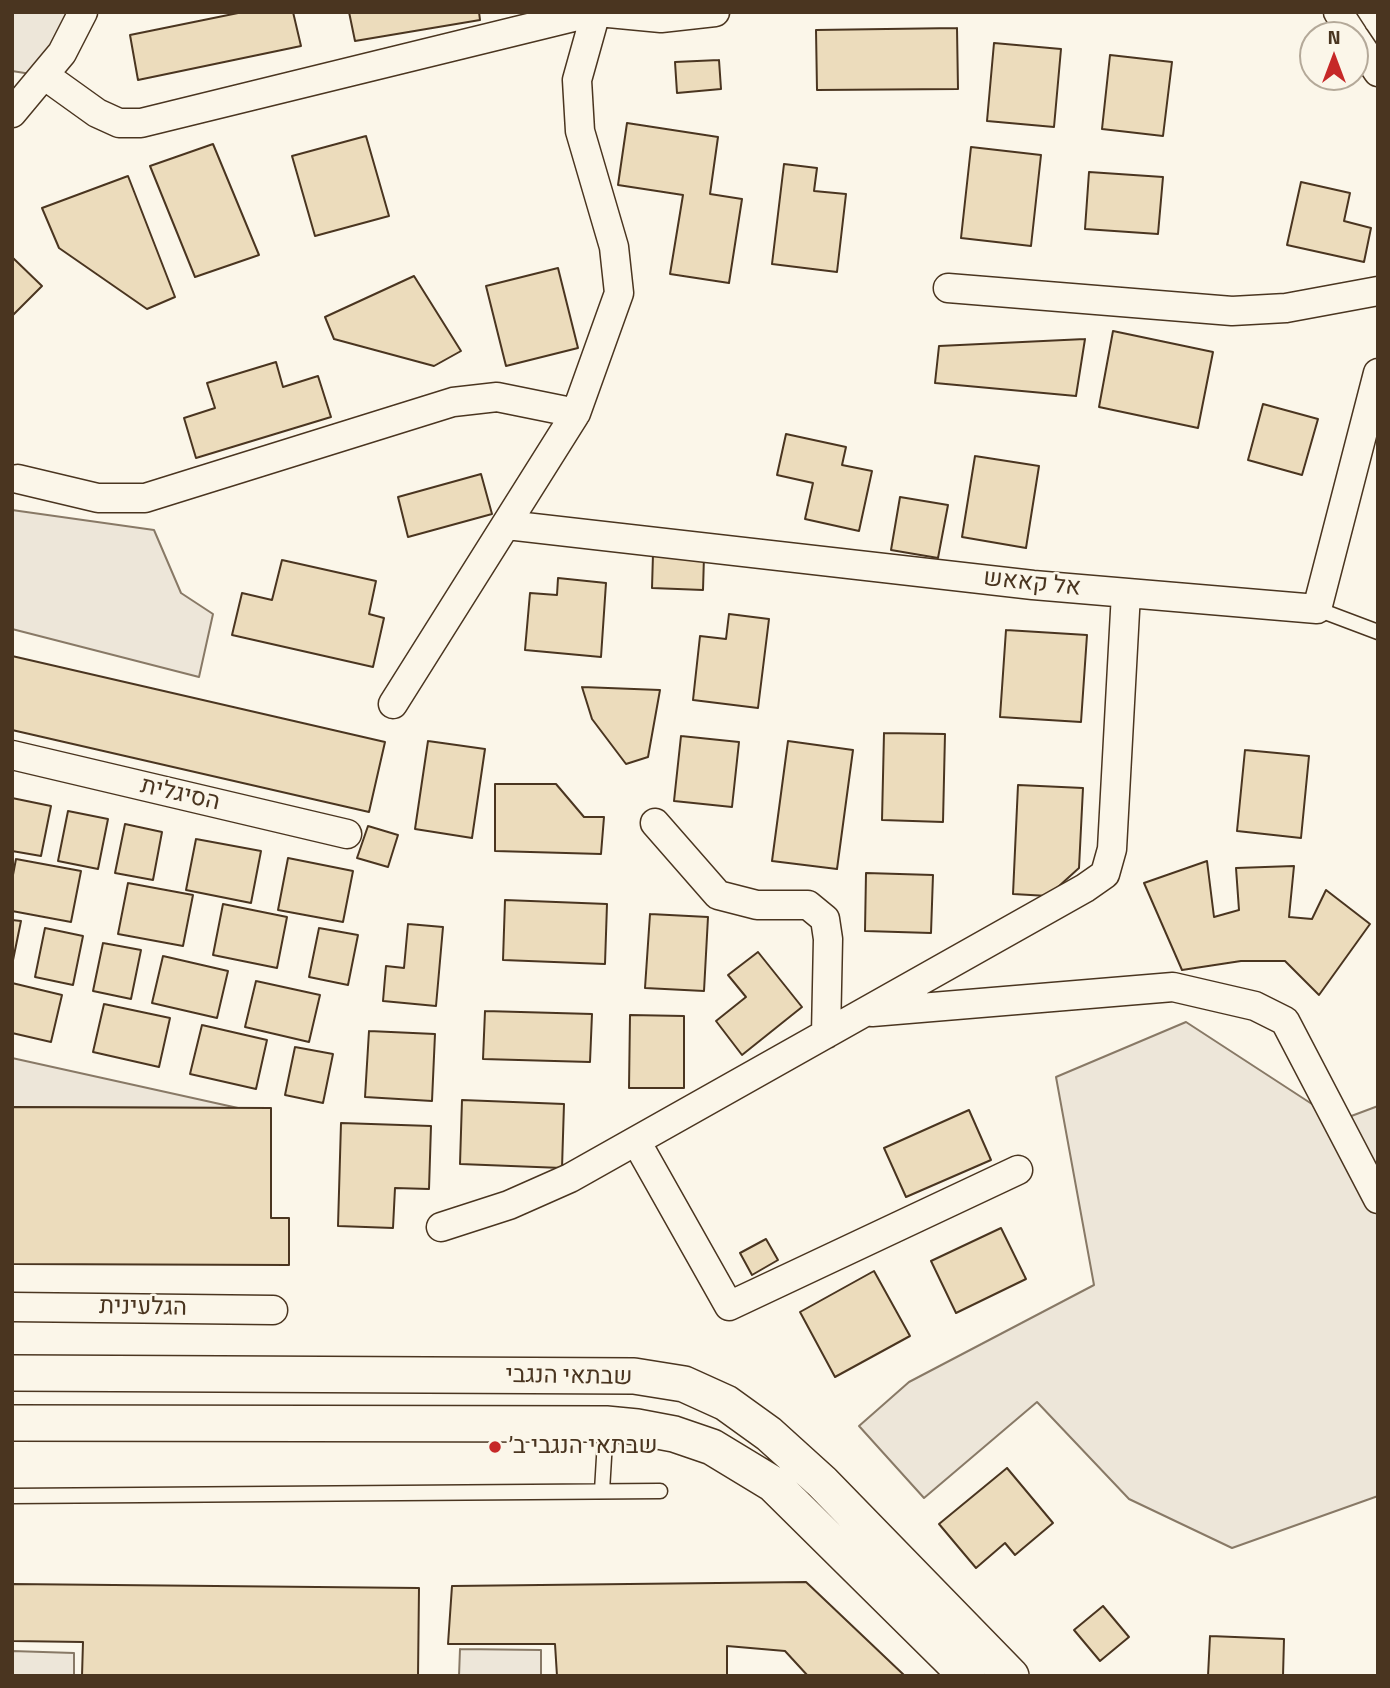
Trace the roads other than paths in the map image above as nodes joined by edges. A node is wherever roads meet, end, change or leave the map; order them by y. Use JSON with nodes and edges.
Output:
{"nodes":[{"id":1,"x":83,"y":12,"type":"edge"},
{"id":2,"x":596,"y":12,"type":"edge"},
{"id":3,"x":715,"y":12,"type":"edge"},
{"id":4,"x":44,"y":75,"type":"junction"},
{"id":5,"x":12,"y":113,"type":"edge"},
{"id":6,"x":948,"y":288,"type":"dead end"},
{"id":7,"x":1378,"y":292,"type":"edge"},
{"id":8,"x":1378,"y":373,"type":"edge"},
{"id":9,"x":576,"y":413,"type":"junction"},
{"id":10,"x":18,"y":479,"type":"dead end"},
{"id":11,"x":507,"y":525,"type":"junction"},
{"id":12,"x":1126,"y":593,"type":"junction"},
{"id":13,"x":1317,"y":608,"type":"junction"},
{"id":14,"x":1378,"y":632,"type":"edge"},
{"id":15,"x":393,"y":704,"type":"dead end"},
{"id":16,"x":12,"y":755,"type":"edge"},
{"id":17,"x":655,"y":823,"type":"dead end"},
{"id":18,"x":347,"y":834,"type":"dead end"},
{"id":19,"x":864,"y":1013,"type":"junction"},
{"id":20,"x":826,"y":1034,"type":"junction"},
{"id":21,"x":636,"y":1141,"type":"junction"},
{"id":22,"x":1018,"y":1170,"type":"dead end"},
{"id":23,"x":1378,"y":1199,"type":"edge"},
{"id":24,"x":441,"y":1227,"type":"dead end"},
{"id":25,"x":12,"y":1307,"type":"edge"},
{"id":26,"x":273,"y":1310,"type":"dead end"},
{"id":27,"x":12,"y":1373,"type":"edge"},
{"id":28,"x":12,"y":1423,"type":"edge"},
{"id":29,"x":606,"y":1424,"type":"junction"},
{"id":30,"x":660,"y":1491,"type":"dead end"},
{"id":31,"x":602,"y":1492,"type":"junction"},
{"id":32,"x":12,"y":1496,"type":"edge"},
{"id":33,"x":967,"y":1676,"type":"edge"},
{"id":34,"x":1012,"y":1676,"type":"edge"}],
"edges":[{"from":1,"to":4,"type":"street"},
{"from":2,"to":3,"type":"street"},
{"from":2,"to":4,"type":"street"},
{"from":2,"to":9,"type":"street"},
{"from":4,"to":5,"type":"street"},
{"from":6,"to":7,"type":"street"},
{"from":8,"to":13,"type":"street"},
{"from":9,"to":10,"type":"street"},
{"from":9,"to":11,"type":"street"},
{"from":11,"to":12,"type":"street","name":"אל קאאש"},
{"from":11,"to":15,"type":"street"},
{"from":12,"to":13,"type":"street","name":"אל קאאש"},
{"from":12,"to":19,"type":"street"},
{"from":13,"to":14,"type":"lane"},
{"from":16,"to":18,"type":"street","name":"הסיגלית"},
{"from":17,"to":20,"type":"street"},
{"from":19,"to":20,"type":"street"},
{"from":19,"to":23,"type":"street"},
{"from":20,"to":21,"type":"street"},
{"from":21,"to":22,"type":"street"},
{"from":21,"to":24,"type":"street"},
{"from":25,"to":26,"type":"street","name":"הגלעינית"},
{"from":27,"to":34,"type":"street","name":"שבתאי הנגבי"},
{"from":28,"to":29,"type":"street","name":"שבתאי הנגבי"},
{"from":29,"to":31,"type":"lane"},
{"from":29,"to":33,"type":"street","name":"שבתאי הנגבי"},
{"from":30,"to":31,"type":"lane"},
{"from":31,"to":32,"type":"lane"}]}
